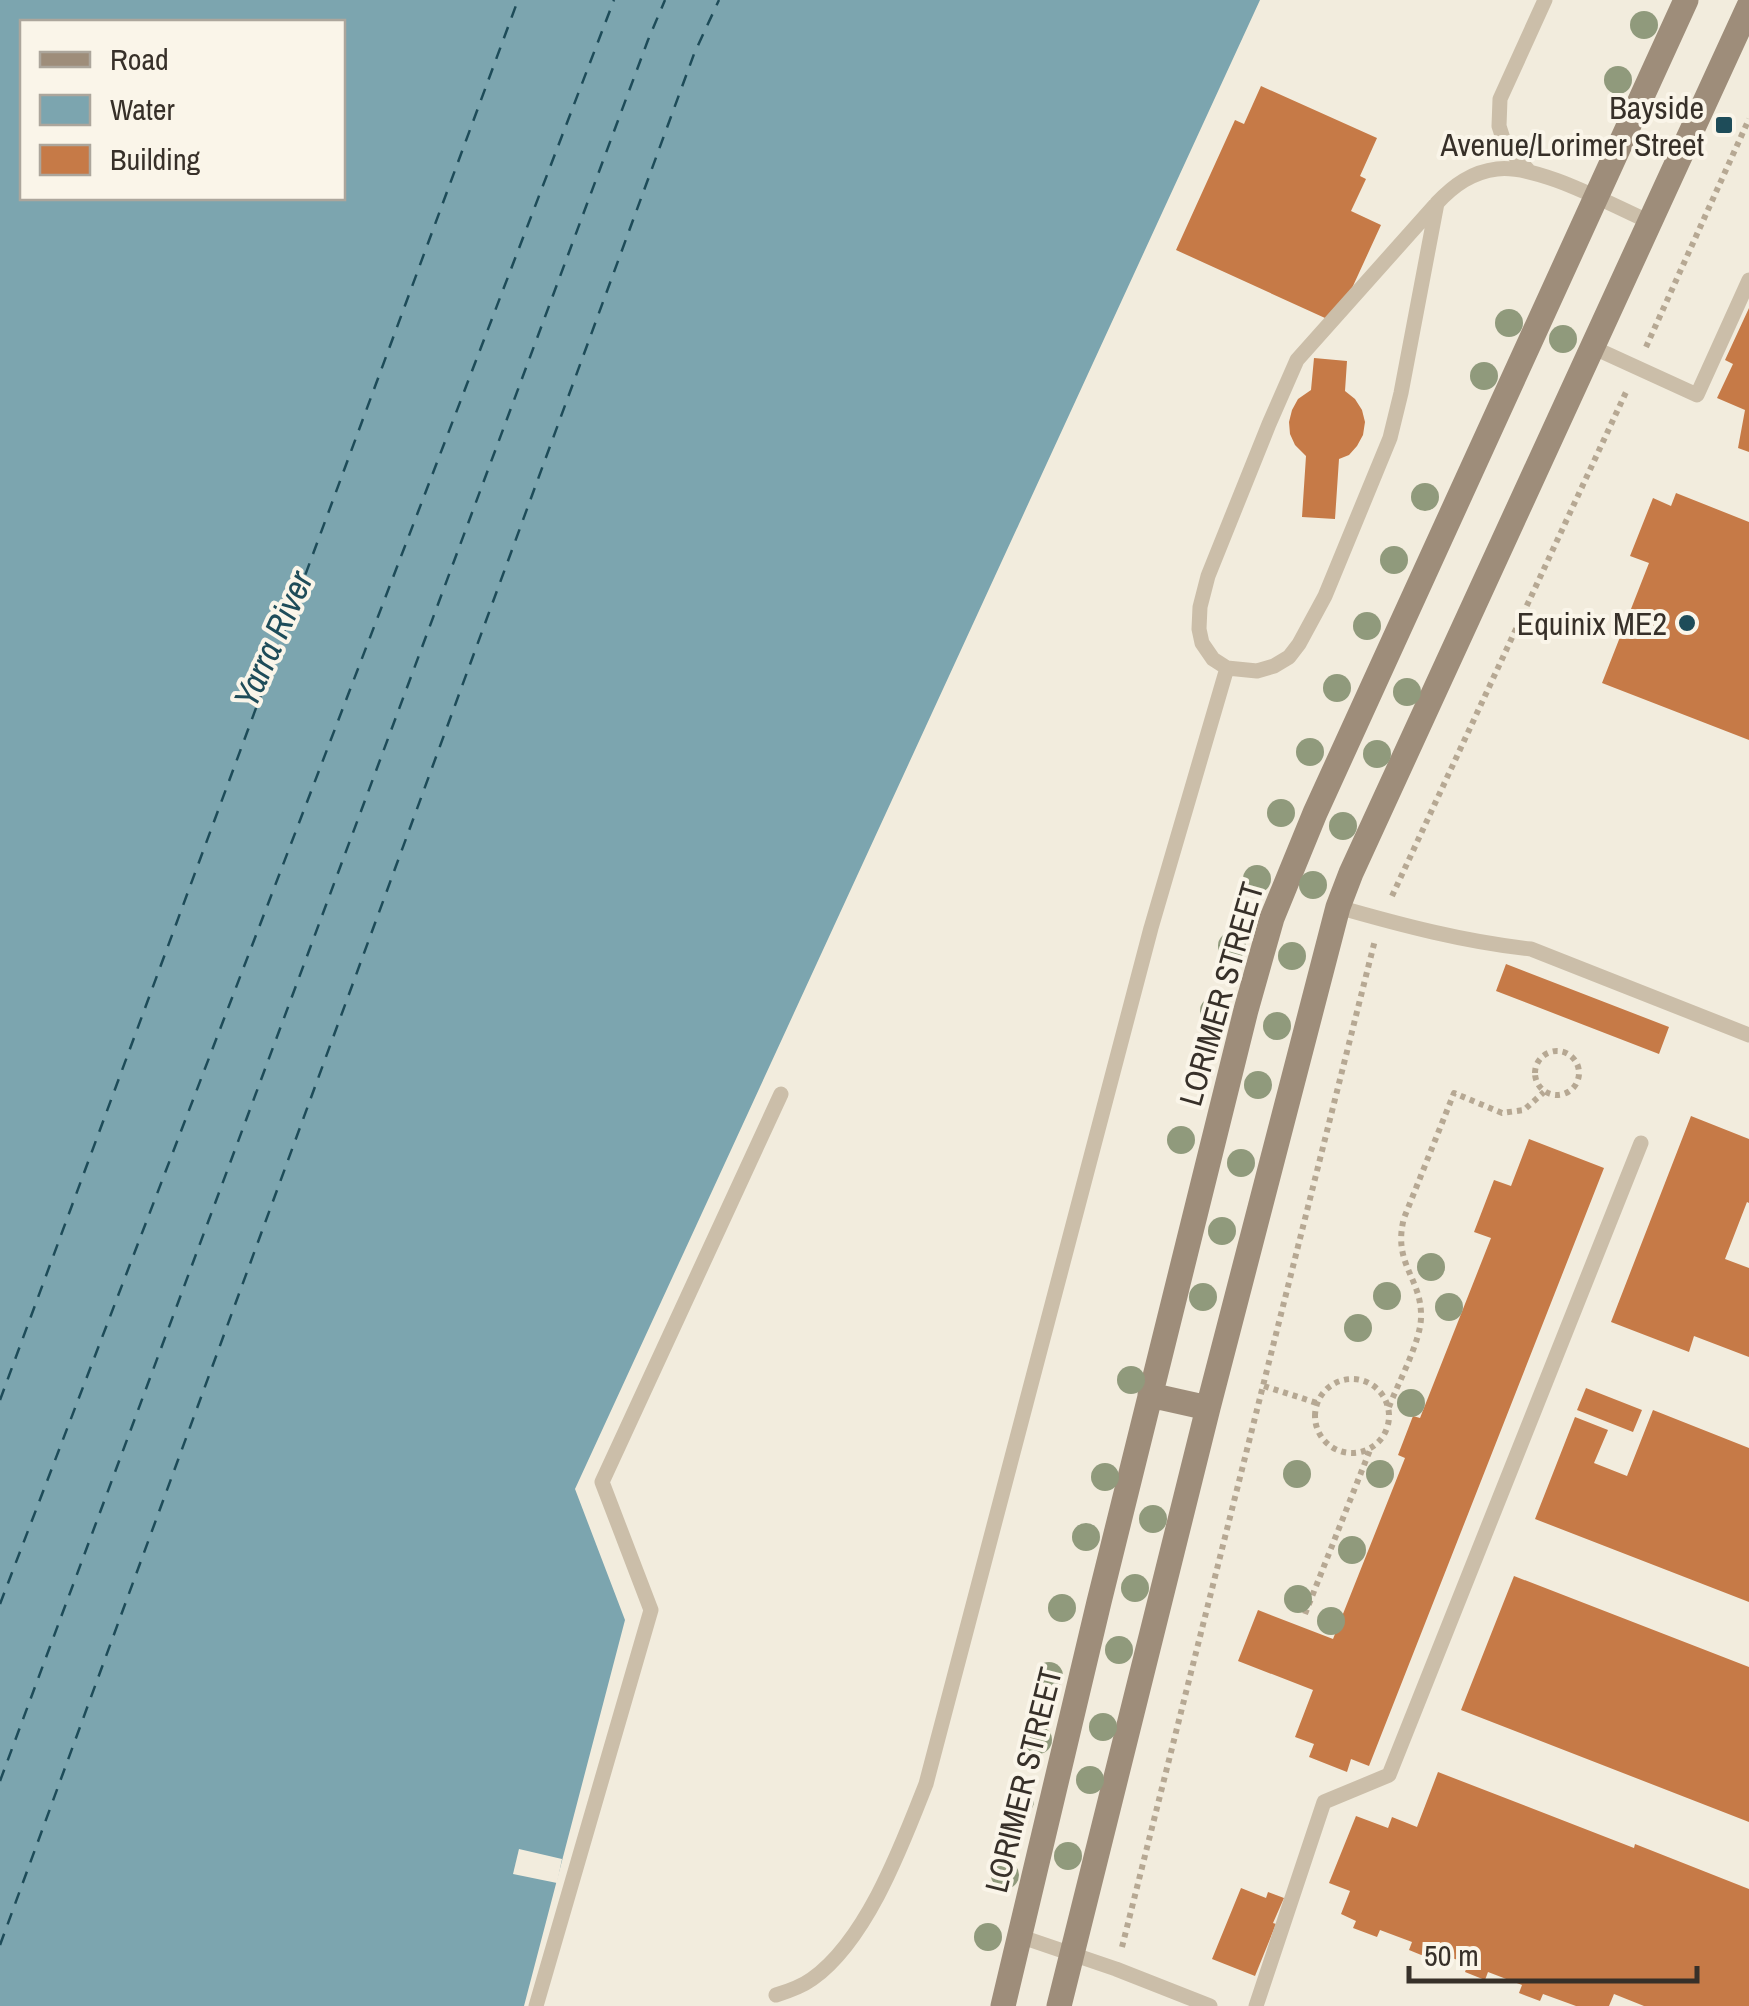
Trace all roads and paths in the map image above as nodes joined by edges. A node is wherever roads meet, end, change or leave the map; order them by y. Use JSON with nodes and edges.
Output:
{"nodes":[{"id":1,"x":1545,"y":0,"type":"edge"},
{"id":2,"x":1686,"y":0,"type":"edge"},
{"id":3,"x":1749,"y":6,"type":"edge"},
{"id":4,"x":1749,"y":119,"type":"edge"},
{"id":5,"x":1531,"y":172,"type":"junction"},
{"id":6,"x":1596,"y":198,"type":"junction"},
{"id":7,"x":1438,"y":203,"type":"junction"},
{"id":8,"x":1650,"y":222,"type":"junction"},
{"id":9,"x":1749,"y":280,"type":"edge"},
{"id":10,"x":1592,"y":347,"type":"junction"},
{"id":11,"x":1637,"y":368,"type":"junction"},
{"id":12,"x":1227,"y":668,"type":"junction"},
{"id":13,"x":1338,"y":906,"type":"junction"},
{"id":14,"x":1382,"y":920,"type":"junction"},
{"id":15,"x":1749,"y":1034,"type":"edge"},
{"id":16,"x":1544,"y":1092,"type":"junction"},
{"id":17,"x":781,"y":1094,"type":"dead end"},
{"id":18,"x":1641,"y":1143,"type":"dead end"},
{"id":19,"x":1264,"y":1386,"type":"junction"},
{"id":20,"x":1150,"y":1395,"type":"junction"},
{"id":21,"x":1317,"y":1403,"type":"junction"},
{"id":22,"x":1389,"y":1406,"type":"junction"},
{"id":23,"x":1208,"y":1408,"type":"junction"},
{"id":24,"x":1370,"y":1449,"type":"junction"},
{"id":25,"x":1306,"y":1614,"type":"dead end"},
{"id":26,"x":1019,"y":1936,"type":"junction"},
{"id":27,"x":1072,"y":1954,"type":"junction"},
{"id":28,"x":1116,"y":1969,"type":"junction"},
{"id":29,"x":776,"y":1994,"type":"dead end"},
{"id":30,"x":536,"y":2006,"type":"edge"},
{"id":31,"x":1003,"y":2006,"type":"edge"},
{"id":32,"x":1059,"y":2006,"type":"edge"},
{"id":33,"x":1210,"y":2006,"type":"edge"},
{"id":34,"x":1256,"y":2006,"type":"edge"}],
"edges":[{"from":1,"to":5,"type":"lane"},
{"from":2,"to":6,"type":"main road","name":"LORIMER STREET"},
{"from":3,"to":8,"type":"main road"},
{"from":4,"to":11,"type":"path"},
{"from":5,"to":6,"type":"lane"},
{"from":5,"to":7,"type":"lane"},
{"from":6,"to":8,"type":"lane"},
{"from":6,"to":20,"type":"main road","name":"LORIMER STREET"},
{"from":7,"to":12,"type":"lane"},
{"from":7,"to":12,"type":"lane"},
{"from":8,"to":10,"type":"main road"},
{"from":9,"to":11,"type":"lane"},
{"from":10,"to":11,"type":"lane"},
{"from":10,"to":13,"type":"main road"},
{"from":11,"to":14,"type":"path"},
{"from":12,"to":29,"type":"lane"},
{"from":13,"to":14,"type":"lane"},
{"from":13,"to":23,"type":"main road"},
{"from":14,"to":15,"type":"lane"},
{"from":14,"to":19,"type":"path"},
{"from":16,"to":16,"type":"path"},
{"from":16,"to":22,"type":"path"},
{"from":17,"to":30,"type":"lane"},
{"from":18,"to":34,"type":"lane"},
{"from":19,"to":21,"type":"path"},
{"from":19,"to":28,"type":"path"},
{"from":20,"to":23,"type":"main road"},
{"from":20,"to":26,"type":"main road","name":"LORIMER STREET"},
{"from":21,"to":22,"type":"path"},
{"from":21,"to":24,"type":"path"},
{"from":22,"to":24,"type":"path"},
{"from":23,"to":27,"type":"main road"},
{"from":24,"to":25,"type":"path"},
{"from":26,"to":27,"type":"lane"},
{"from":26,"to":31,"type":"main road","name":"LORIMER STREET"},
{"from":27,"to":28,"type":"lane"},
{"from":27,"to":32,"type":"main road"},
{"from":28,"to":33,"type":"lane"}]}
